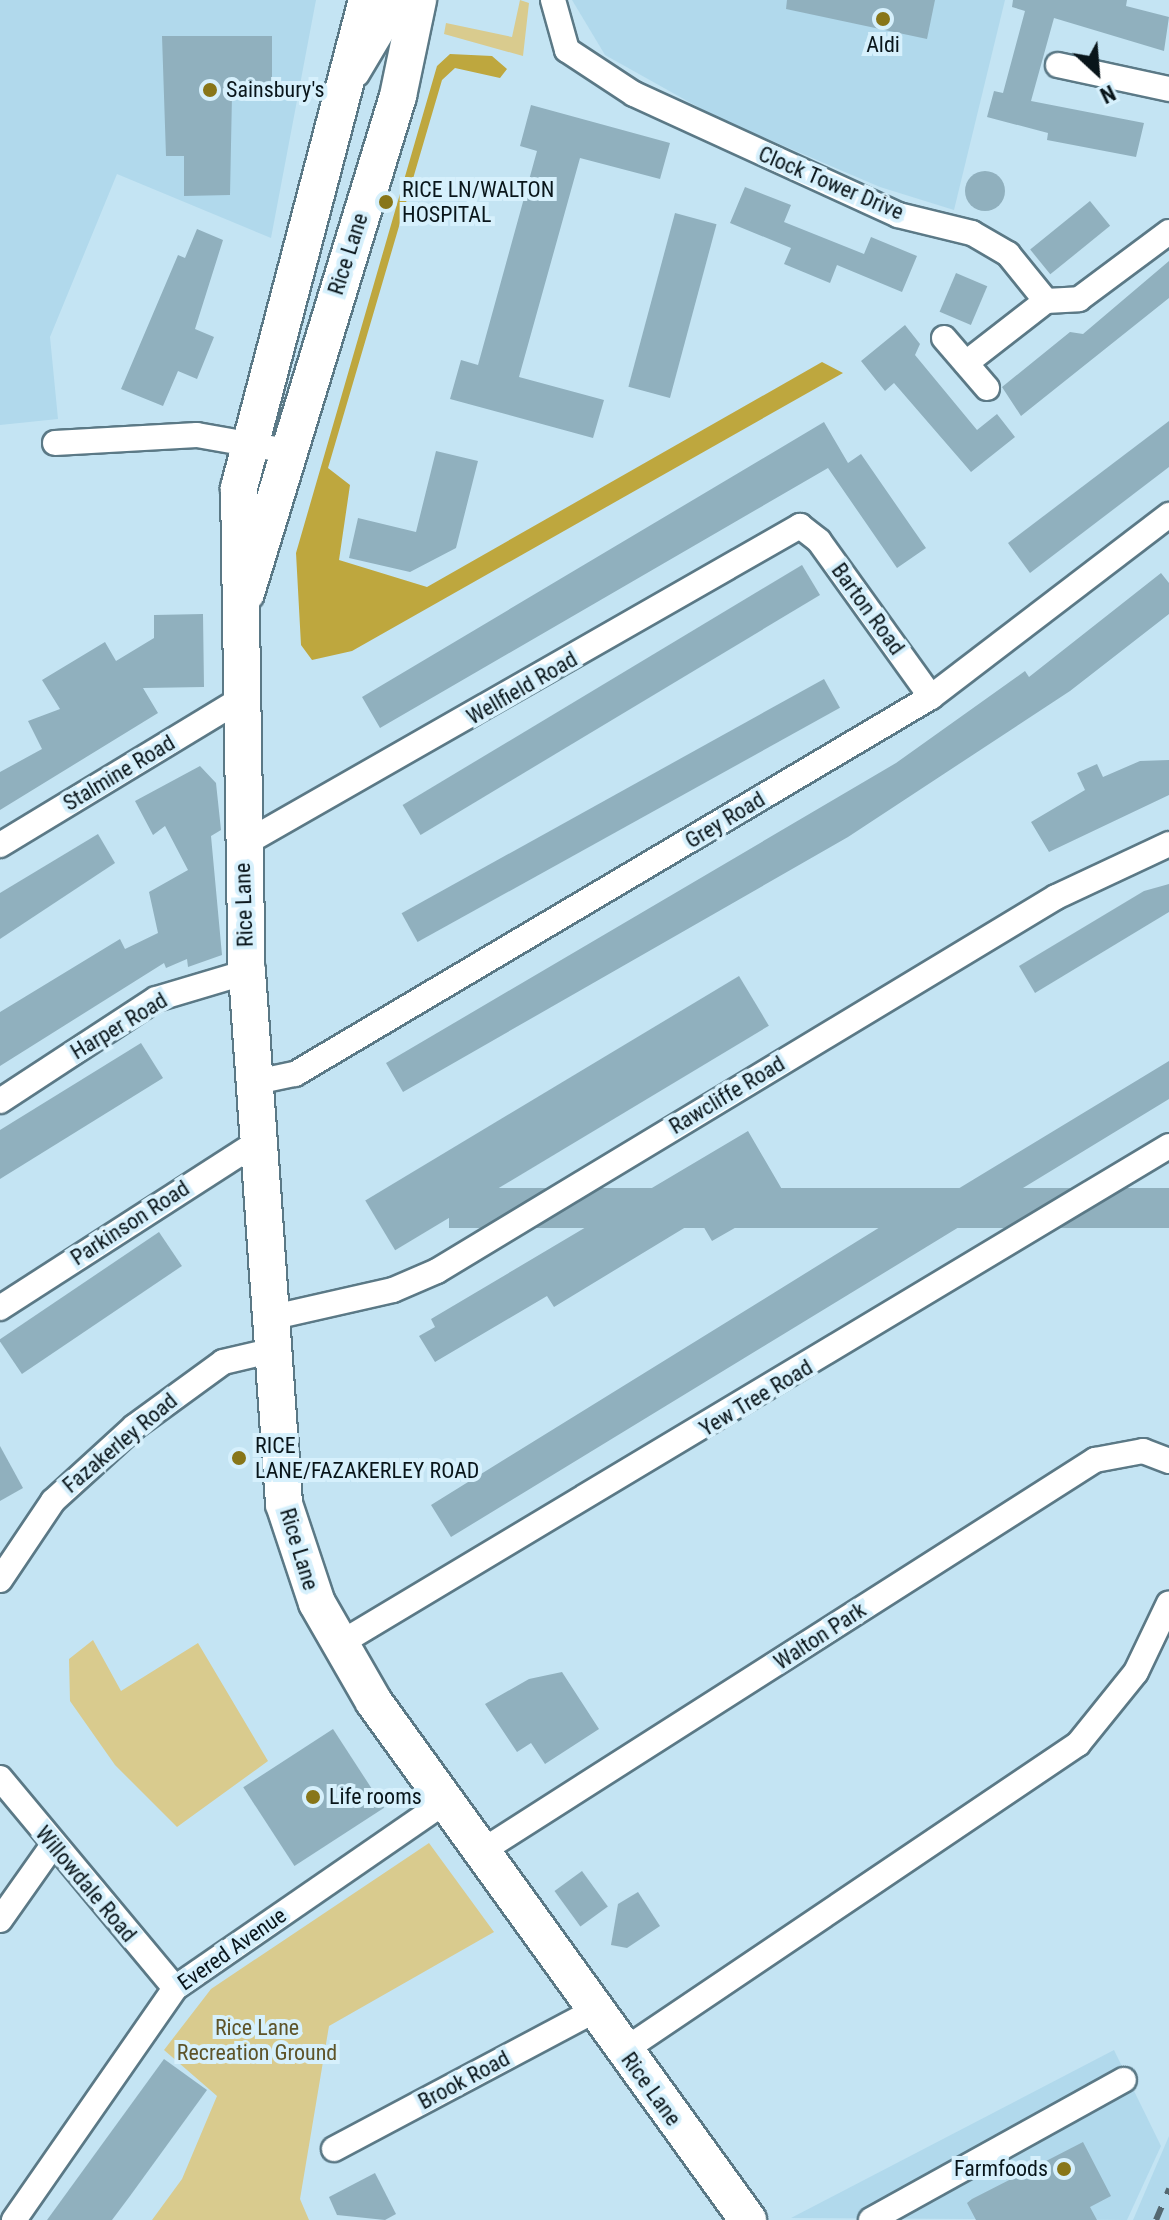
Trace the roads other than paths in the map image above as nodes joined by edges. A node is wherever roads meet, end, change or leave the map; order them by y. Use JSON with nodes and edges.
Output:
{"nodes":[{"id":1,"x":349,"y":0,"type":"edge"},
{"id":2,"x":367,"y":0,"type":"edge"},
{"id":3,"x":390,"y":0,"type":"edge"},
{"id":4,"x":418,"y":0,"type":"edge"},
{"id":5,"x":553,"y":0,"type":"edge"},
{"id":6,"x":1058,"y":65,"type":"dead end"},
{"id":7,"x":349,"y":86,"type":"junction"},
{"id":8,"x":1169,"y":89,"type":"edge"},
{"id":9,"x":1169,"y":232,"type":"edge"},
{"id":10,"x":1046,"y":301,"type":"junction"},
{"id":11,"x":944,"y":338,"type":"dead end"},
{"id":12,"x":966,"y":363,"type":"junction"},
{"id":13,"x":987,"y":388,"type":"dead end"},
{"id":14,"x":247,"y":441,"type":"junction"},
{"id":15,"x":55,"y":443,"type":"dead end"},
{"id":16,"x":288,"y":451,"type":"junction"},
{"id":17,"x":1169,"y":515,"type":"edge"},
{"id":18,"x":800,"y":526,"type":"joint"},
{"id":19,"x":244,"y":598,"type":"junction"},
{"id":20,"x":931,"y":697,"type":"junction"},
{"id":21,"x":238,"y":701,"type":"junction"},
{"id":22,"x":1169,"y":844,"type":"edge"},
{"id":23,"x":0,"y":845,"type":"edge"},
{"id":24,"x":242,"y":845,"type":"junction"},
{"id":25,"x":247,"y":972,"type":"junction"},
{"id":26,"x":256,"y":1082,"type":"junction"},
{"id":27,"x":0,"y":1101,"type":"edge"},
{"id":28,"x":261,"y":1140,"type":"junction"},
{"id":29,"x":1169,"y":1146,"type":"edge"},
{"id":30,"x":0,"y":1308,"type":"edge"},
{"id":31,"x":274,"y":1334,"type":"junction"},
{"id":32,"x":1169,"y":1461,"type":"edge"},
{"id":33,"x":0,"y":1580,"type":"edge"},
{"id":34,"x":1169,"y":1603,"type":"edge"},
{"id":35,"x":339,"y":1644,"type":"junction"},
{"id":36,"x":0,"y":1778,"type":"edge"},
{"id":37,"x":443,"y":1803,"type":"junction"},
{"id":38,"x":53,"y":1845,"type":"junction"},
{"id":39,"x":479,"y":1853,"type":"junction"},
{"id":40,"x":0,"y":1920,"type":"edge"},
{"id":41,"x":175,"y":1988,"type":"junction"},
{"id":42,"x":594,"y":2011,"type":"junction"},
{"id":43,"x":623,"y":2051,"type":"junction"},
{"id":44,"x":1124,"y":2080,"type":"dead end"},
{"id":45,"x":334,"y":2149,"type":"dead end"},
{"id":46,"x":14,"y":2220,"type":"edge"},
{"id":47,"x":747,"y":2220,"type":"edge"},
{"id":48,"x":871,"y":2220,"type":"edge"}],
"edges":[{"from":1,"to":7,"type":"street"},
{"from":2,"to":7,"type":"highway","name":"Rice Lane"},
{"from":3,"to":7,"type":"street"},
{"from":4,"to":16,"type":"highway","name":"Rice Lane"},
{"from":5,"to":10,"type":"street","name":"Clock Tower Drive"},
{"from":6,"to":8,"type":"street"},
{"from":7,"to":14,"type":"highway","name":"Rice Lane"},
{"from":9,"to":10,"type":"street"},
{"from":10,"to":12,"type":"street"},
{"from":11,"to":12,"type":"street"},
{"from":12,"to":13,"type":"street"},
{"from":14,"to":15,"type":"street"},
{"from":14,"to":16,"type":"street"},
{"from":14,"to":19,"type":"highway","name":"Rice Lane"},
{"from":16,"to":19,"type":"highway","name":"Rice Lane"},
{"from":17,"to":20,"type":"street","name":"Grey Road"},
{"from":18,"to":20,"type":"street","name":"Barton Road"},
{"from":18,"to":24,"type":"street","name":"Wellfield Road"},
{"from":19,"to":21,"type":"highway","name":"Rice Lane"},
{"from":20,"to":26,"type":"street","name":"Grey Road"},
{"from":21,"to":23,"type":"street","name":"Stalmine Road"},
{"from":21,"to":24,"type":"highway","name":"Rice Lane"},
{"from":22,"to":31,"type":"street","name":"Rawcliffe Road"},
{"from":24,"to":25,"type":"highway","name":"Rice Lane"},
{"from":25,"to":26,"type":"highway","name":"Rice Lane"},
{"from":25,"to":27,"type":"street","name":"Harper Road"},
{"from":26,"to":28,"type":"highway","name":"Rice Lane"},
{"from":28,"to":30,"type":"street","name":"Parkinson Road"},
{"from":28,"to":31,"type":"highway","name":"Rice Lane"},
{"from":29,"to":35,"type":"street","name":"Yew Tree Road"},
{"from":31,"to":33,"type":"street","name":"Fazakerley Road"},
{"from":31,"to":35,"type":"highway","name":"Rice Lane"},
{"from":32,"to":39,"type":"street","name":"Walton Park"},
{"from":34,"to":43,"type":"street"},
{"from":35,"to":37,"type":"highway","name":"Rice Lane"},
{"from":36,"to":38,"type":"street","name":"Willowdale Road"},
{"from":37,"to":39,"type":"highway","name":"Rice Lane"},
{"from":37,"to":41,"type":"street","name":"Evered Avenue"},
{"from":38,"to":40,"type":"street"},
{"from":38,"to":41,"type":"street","name":"Willowdale Road"},
{"from":39,"to":42,"type":"highway","name":"Rice Lane"},
{"from":41,"to":46,"type":"street","name":"Evered Avenue"},
{"from":42,"to":43,"type":"highway","name":"Rice Lane"},
{"from":42,"to":45,"type":"street","name":"Brook Road"},
{"from":43,"to":47,"type":"highway","name":"Rice Lane"},
{"from":44,"to":48,"type":"street"}]}
